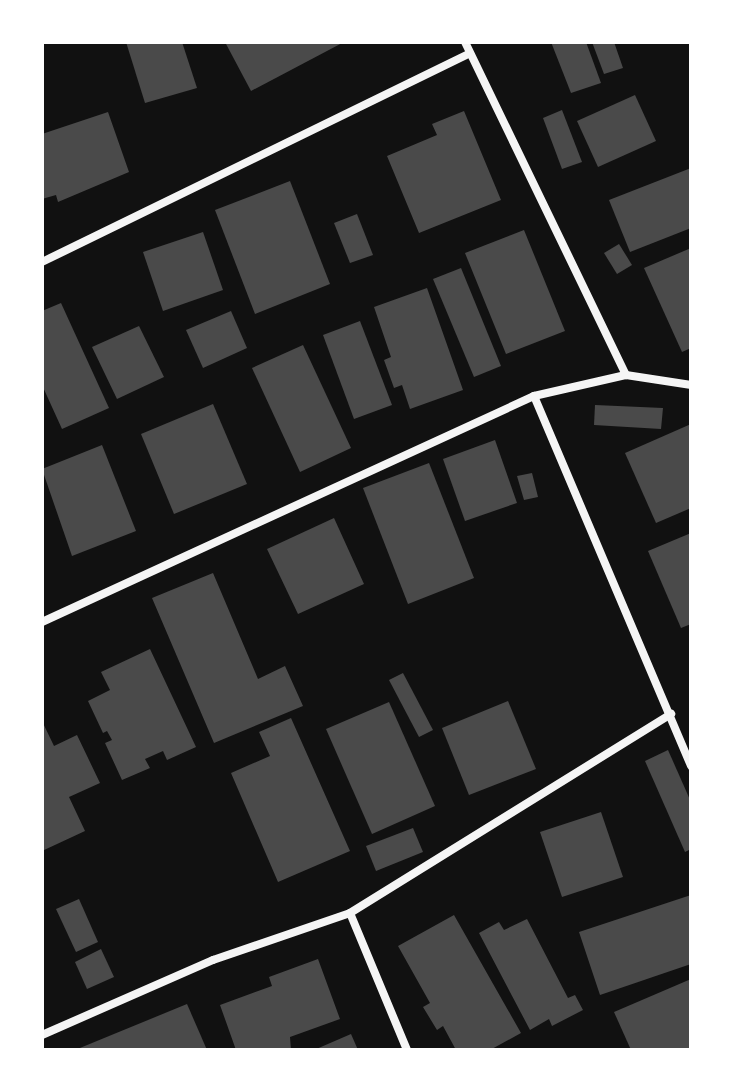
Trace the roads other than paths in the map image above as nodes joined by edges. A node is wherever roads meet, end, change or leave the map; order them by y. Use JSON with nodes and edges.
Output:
{"nodes":[{"id":1,"x":469,"y":46,"type":"edge"},
{"id":2,"x":42,"y":262,"type":"edge"},
{"id":3,"x":626,"y":375,"type":"junction"},
{"id":4,"x":691,"y":385,"type":"edge"},
{"id":5,"x":534,"y":396,"type":"junction"},
{"id":6,"x":42,"y":622,"type":"edge"},
{"id":7,"x":671,"y":714,"type":"junction"},
{"id":8,"x":691,"y":766,"type":"edge"},
{"id":9,"x":350,"y":913,"type":"junction"},
{"id":10,"x":42,"y":1035,"type":"edge"},
{"id":11,"x":407,"y":1050,"type":"edge"}],
"edges":[{"from":1,"to":2,"type":"street"},
{"from":1,"to":3,"type":"street"},
{"from":3,"to":4,"type":"street"},
{"from":3,"to":5,"type":"street"},
{"from":5,"to":6,"type":"street"},
{"from":5,"to":7,"type":"street"},
{"from":7,"to":8,"type":"street"},
{"from":7,"to":9,"type":"street"},
{"from":9,"to":10,"type":"street"},
{"from":9,"to":11,"type":"street"}]}
